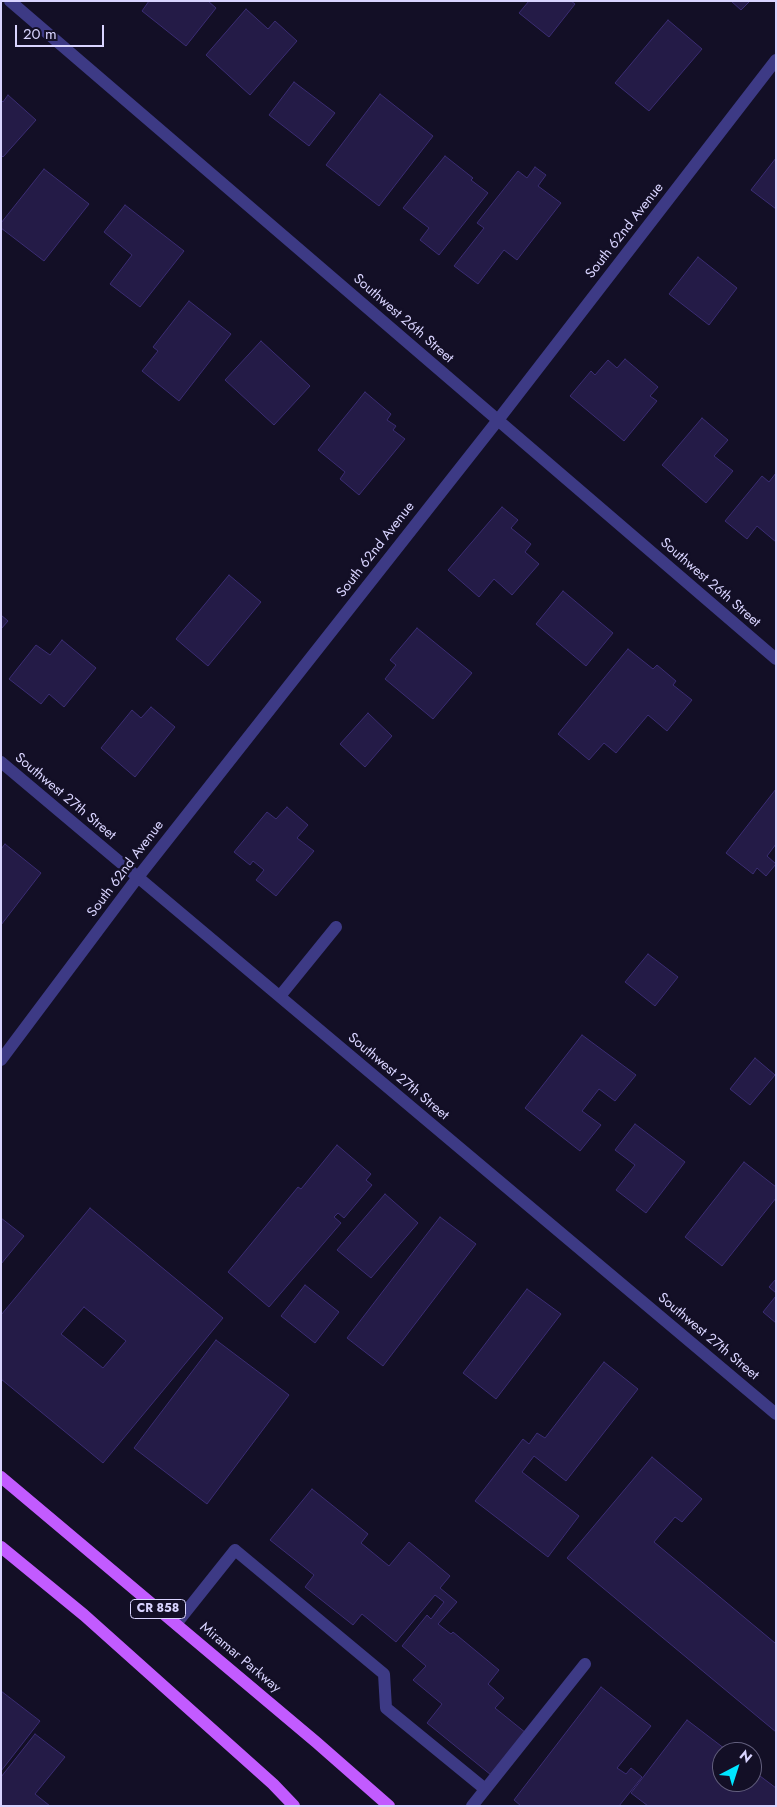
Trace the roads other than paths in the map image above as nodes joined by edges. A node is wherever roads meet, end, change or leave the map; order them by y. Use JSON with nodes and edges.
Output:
{"nodes":[{"id":1,"x":10,"y":1,"type":"edge"},
{"id":2,"x":776,"y":60,"type":"edge"},
{"id":3,"x":498,"y":420,"type":"junction"},
{"id":4,"x":776,"y":659,"type":"edge"},
{"id":5,"x":1,"y":762,"type":"edge"},
{"id":6,"x":138,"y":877,"type":"junction"},
{"id":7,"x":336,"y":927,"type":"dead end"},
{"id":8,"x":280,"y":996,"type":"junction"},
{"id":9,"x":1,"y":1060,"type":"edge"},
{"id":10,"x":776,"y":1414,"type":"edge"},
{"id":11,"x":1,"y":1477,"type":"edge"},
{"id":12,"x":1,"y":1547,"type":"edge"},
{"id":13,"x":176,"y":1624,"type":"junction"},
{"id":14,"x":585,"y":1664,"type":"dead end"},
{"id":15,"x":485,"y":1789,"type":"junction"},
{"id":16,"x":294,"y":1806,"type":"edge"},
{"id":17,"x":389,"y":1806,"type":"edge"},
{"id":18,"x":472,"y":1806,"type":"edge"}],
"edges":[{"from":1,"to":3,"type":"street","name":"Southwest 26th Street"},
{"from":2,"to":3,"type":"street","name":"South 62nd Avenue"},
{"from":3,"to":4,"type":"street","name":"Southwest 26th Street"},
{"from":3,"to":6,"type":"street","name":"South 62nd Avenue"},
{"from":5,"to":6,"type":"street","name":"Southwest 27th Street"},
{"from":6,"to":8,"type":"street","name":"Southwest 27th Street"},
{"from":6,"to":9,"type":"street","name":"South 62nd Avenue"},
{"from":7,"to":8,"type":"street"},
{"from":8,"to":10,"type":"street","name":"Southwest 27th Street"},
{"from":11,"to":13,"type":"main road","name":"Miramar Parkway","number":"CR 858"},
{"from":12,"to":16,"type":"main road"},
{"from":13,"to":15,"type":"street"},
{"from":13,"to":17,"type":"main road","name":"Miramar Parkway","number":"CR 858"},
{"from":14,"to":15,"type":"street"},
{"from":15,"to":18,"type":"street"}]}
